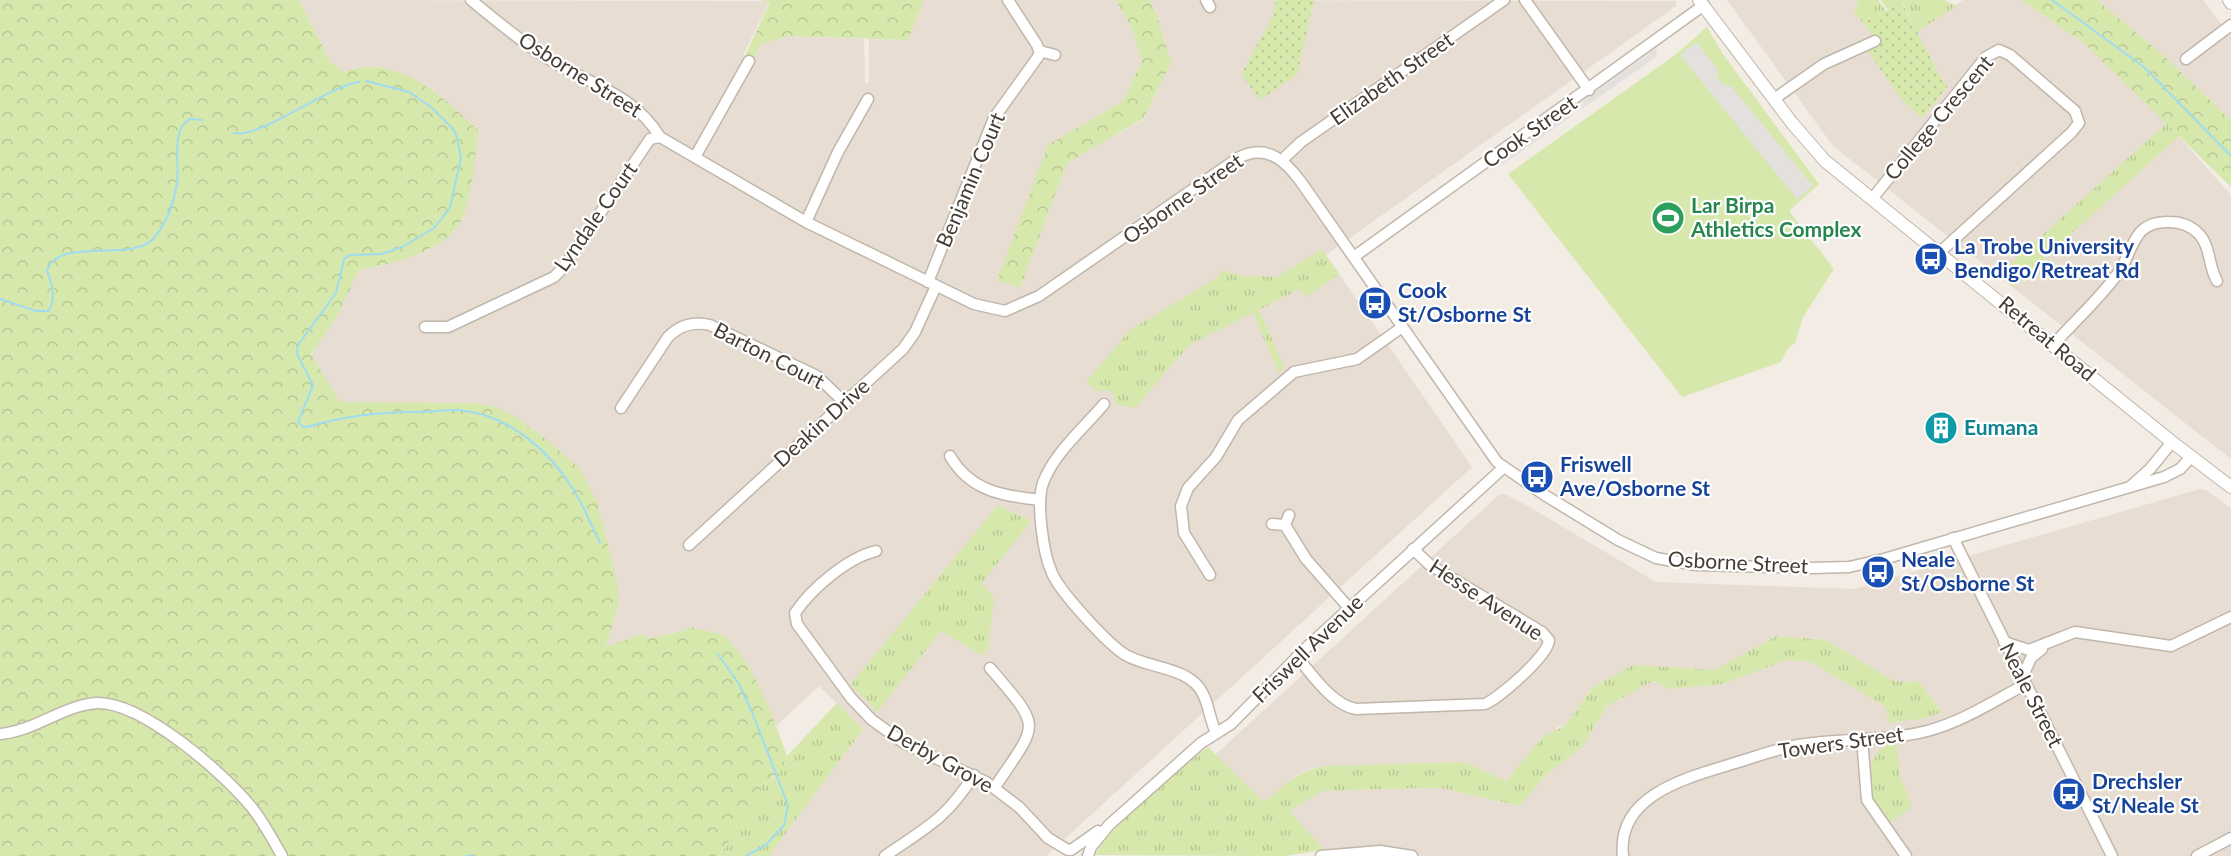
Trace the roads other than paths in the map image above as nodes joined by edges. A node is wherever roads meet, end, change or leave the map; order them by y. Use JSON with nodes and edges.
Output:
{"nodes":[{"id":1,"x":471,"y":0,"type":"edge"},
{"id":2,"x":1008,"y":0,"type":"edge"},
{"id":3,"x":1504,"y":0,"type":"edge"},
{"id":4,"x":1525,"y":0,"type":"edge"},
{"id":5,"x":1702,"y":3,"type":"edge"},
{"id":6,"x":2231,"y":25,"type":"edge"},
{"id":7,"x":1875,"y":41,"type":"dead end"},
{"id":8,"x":1040,"y":51,"type":"junction"},
{"id":9,"x":1055,"y":55,"type":"dead end"},
{"id":10,"x":2186,"y":59,"type":"dead end"},
{"id":11,"x":749,"y":61,"type":"dead end"},
{"id":12,"x":1589,"y":90,"type":"junction"},
{"id":13,"x":868,"y":99,"type":"dead end"},
{"id":14,"x":1774,"y":99,"type":"junction"},
{"id":15,"x":660,"y":137,"type":"junction"},
{"id":16,"x":695,"y":157,"type":"junction"},
{"id":17,"x":1282,"y":160,"type":"junction"},
{"id":18,"x":1872,"y":200,"type":"junction"},
{"id":19,"x":806,"y":222,"type":"junction"},
{"id":20,"x":1939,"y":253,"type":"junction"},
{"id":21,"x":1355,"y":256,"type":"junction"},
{"id":22,"x":2217,"y":281,"type":"dead end"},
{"id":23,"x":932,"y":284,"type":"junction"},
{"id":24,"x":425,"y":327,"type":"dead end"},
{"id":25,"x":1401,"y":328,"type":"junction"},
{"id":26,"x":2054,"y":344,"type":"junction"},
{"id":27,"x":845,"y":403,"type":"junction"},
{"id":28,"x":1104,"y":404,"type":"dead end"},
{"id":29,"x":621,"y":408,"type":"dead end"},
{"id":30,"x":2172,"y":442,"type":"junction"},
{"id":31,"x":950,"y":456,"type":"dead end"},
{"id":32,"x":2191,"y":457,"type":"junction"},
{"id":33,"x":1503,"y":468,"type":"junction"},
{"id":34,"x":2130,"y":487,"type":"junction"},
{"id":35,"x":2231,"y":487,"type":"edge"},
{"id":36,"x":1040,"y":500,"type":"junction"},
{"id":37,"x":1272,"y":524,"type":"dead end"},
{"id":38,"x":1953,"y":538,"type":"junction"},
{"id":39,"x":689,"y":545,"type":"dead end"},
{"id":40,"x":1413,"y":549,"type":"junction"},
{"id":41,"x":876,"y":551,"type":"dead end"},
{"id":42,"x":1210,"y":575,"type":"dead end"},
{"id":43,"x":1349,"y":608,"type":"junction"},
{"id":44,"x":2231,"y":617,"type":"edge"},
{"id":45,"x":2004,"y":642,"type":"junction"},
{"id":46,"x":2046,"y":644,"type":"junction"},
{"id":47,"x":1297,"y":657,"type":"junction"},
{"id":48,"x":990,"y":668,"type":"dead end"},
{"id":49,"x":2024,"y":681,"type":"junction"},
{"id":50,"x":1216,"y":733,"type":"junction"},
{"id":51,"x":0,"y":734,"type":"edge"},
{"id":52,"x":1862,"y":738,"type":"junction"},
{"id":53,"x":974,"y":775,"type":"junction"},
{"id":54,"x":995,"y":788,"type":"junction"},
{"id":55,"x":1108,"y":825,"type":"junction"},
{"id":56,"x":2231,"y":838,"type":"edge"},
{"id":57,"x":1064,"y":853,"type":"edge"},
{"id":58,"x":1391,"y":854,"type":"edge"},
{"id":59,"x":2112,"y":854,"type":"edge"},
{"id":60,"x":282,"y":856,"type":"edge"},
{"id":61,"x":885,"y":856,"type":"edge"},
{"id":62,"x":1087,"y":856,"type":"edge"},
{"id":63,"x":1321,"y":856,"type":"edge"},
{"id":64,"x":1412,"y":856,"type":"edge"},
{"id":65,"x":1623,"y":856,"type":"edge"},
{"id":66,"x":1906,"y":856,"type":"edge"},
{"id":67,"x":2197,"y":856,"type":"edge"}],
"edges":[{"from":1,"to":15,"type":"street","name":"Osborne Street"},
{"from":2,"to":8,"type":"street"},
{"from":3,"to":17,"type":"street","name":"Elizabeth Street"},
{"from":4,"to":12,"type":"street"},
{"from":5,"to":12,"type":"street","name":"Cook Street"},
{"from":5,"to":14,"type":"street","name":"Retreat Road"},
{"from":6,"to":10,"type":"street"},
{"from":7,"to":14,"type":"street"},
{"from":8,"to":9,"type":"street"},
{"from":8,"to":23,"type":"street","name":"Benjamin Court"},
{"from":11,"to":16,"type":"street"},
{"from":12,"to":21,"type":"street","name":"Cook Street"},
{"from":13,"to":19,"type":"street"},
{"from":14,"to":18,"type":"street","name":"Retreat Road"},
{"from":15,"to":16,"type":"street","name":"Osborne Street"},
{"from":15,"to":24,"type":"street","name":"Lyndale Court"},
{"from":16,"to":19,"type":"street","name":"Osborne Street"},
{"from":17,"to":21,"type":"street","name":"Osborne Street"},
{"from":17,"to":23,"type":"street","name":"Osborne Street"},
{"from":18,"to":20,"type":"street","name":"Retreat Road"},
{"from":18,"to":20,"type":"street","name":"College Crescent"},
{"from":19,"to":23,"type":"street","name":"Osborne Street"},
{"from":20,"to":26,"type":"street","name":"Retreat Road"},
{"from":21,"to":25,"type":"street","name":"Osborne Street"},
{"from":22,"to":26,"type":"street"},
{"from":23,"to":27,"type":"street","name":"Deakin Drive"},
{"from":25,"to":33,"type":"street","name":"Osborne Street"},
{"from":25,"to":42,"type":"street"},
{"from":26,"to":30,"type":"street","name":"Retreat Road"},
{"from":27,"to":29,"type":"street","name":"Barton Court"},
{"from":27,"to":39,"type":"street","name":"Deakin Drive"},
{"from":28,"to":36,"type":"street"},
{"from":30,"to":32,"type":"street","name":"Retreat Road"},
{"from":30,"to":34,"type":"street","name":"Osborne Street"},
{"from":31,"to":36,"type":"street"},
{"from":32,"to":34,"type":"street","name":"Osborne Street"},
{"from":32,"to":35,"type":"street","name":"Retreat Road"},
{"from":33,"to":38,"type":"street","name":"Osborne Street"},
{"from":33,"to":40,"type":"street","name":"Friswell Avenue"},
{"from":34,"to":38,"type":"street","name":"Osborne Street"},
{"from":36,"to":50,"type":"street"},
{"from":37,"to":43,"type":"street"},
{"from":38,"to":45,"type":"street","name":"Neale Street"},
{"from":40,"to":43,"type":"street","name":"Friswell Avenue"},
{"from":40,"to":47,"type":"street","name":"Hesse Avenue"},
{"from":41,"to":53,"type":"street","name":"Derby Grove"},
{"from":43,"to":47,"type":"street","name":"Friswell Avenue"},
{"from":44,"to":46,"type":"street"},
{"from":45,"to":46,"type":"street"},
{"from":45,"to":49,"type":"street","name":"Neale Street"},
{"from":46,"to":49,"type":"street"},
{"from":47,"to":50,"type":"street","name":"Friswell Avenue"},
{"from":48,"to":54,"type":"street"},
{"from":49,"to":52,"type":"street","name":"Towers Street"},
{"from":49,"to":59,"type":"street","name":"Neale Street"},
{"from":50,"to":55,"type":"street","name":"Friswell Avenue"},
{"from":51,"to":60,"type":"street"},
{"from":52,"to":65,"type":"street","name":"Towers Street"},
{"from":52,"to":66,"type":"street"},
{"from":53,"to":54,"type":"street","name":"Derby Grove"},
{"from":53,"to":61,"type":"street"},
{"from":54,"to":57,"type":"street","name":"Derby Grove"},
{"from":55,"to":57,"type":"street","name":"Friswell Avenue"},
{"from":55,"to":62,"type":"street","name":"Friswell Avenue"},
{"from":56,"to":67,"type":"street"},
{"from":57,"to":62,"type":"street","name":"Derby Grove"},
{"from":58,"to":63,"type":"street"},
{"from":58,"to":64,"type":"street"}]}
